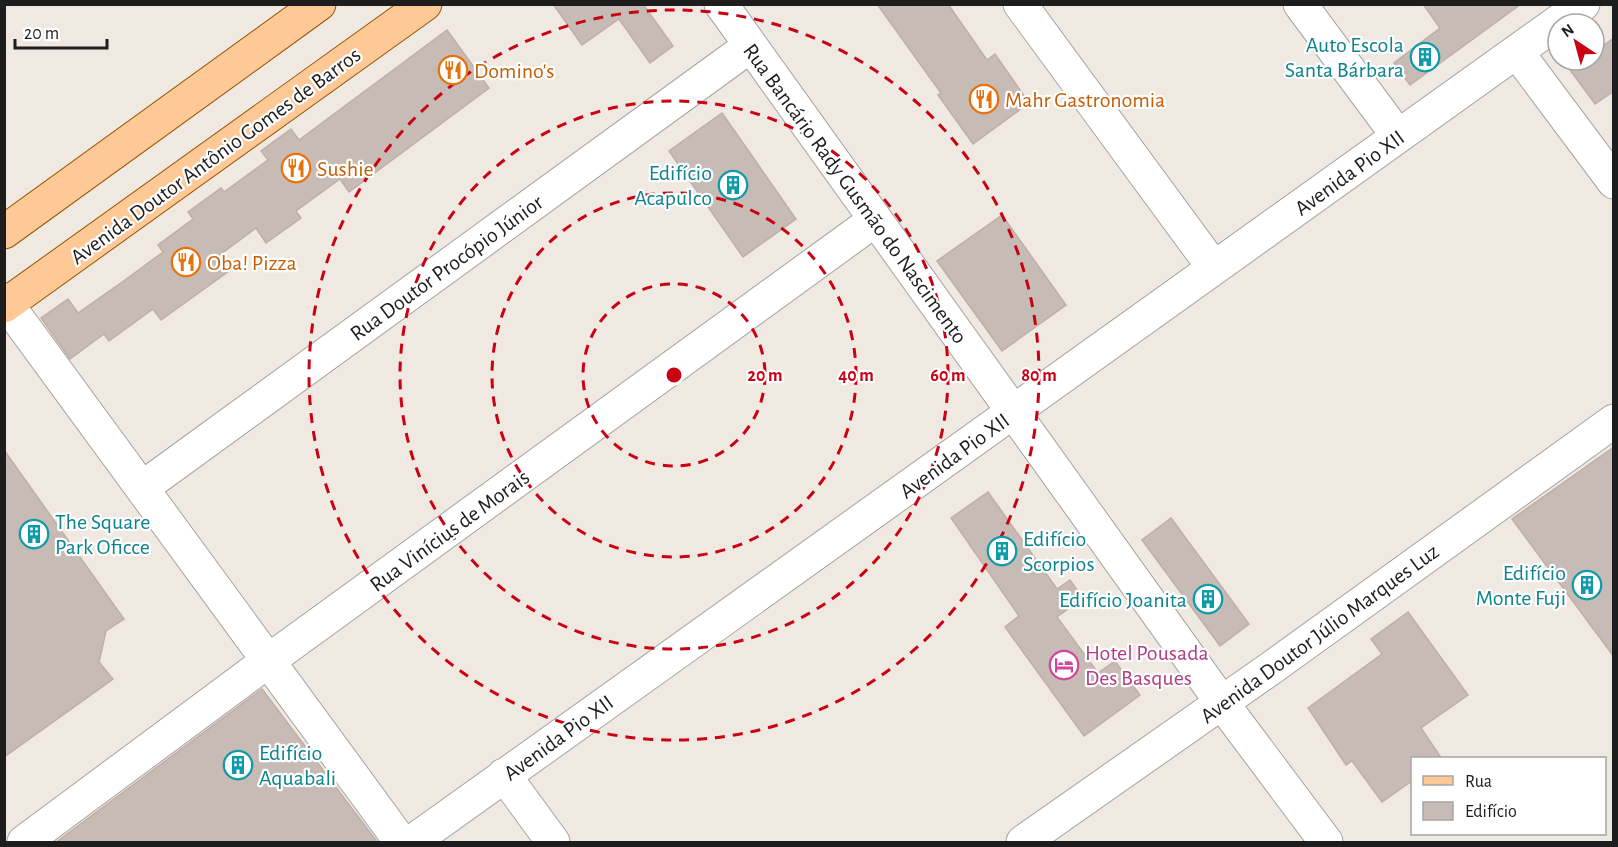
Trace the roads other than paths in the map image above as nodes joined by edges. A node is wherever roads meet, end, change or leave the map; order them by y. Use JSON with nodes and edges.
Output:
{"nodes":[{"id":1,"x":319,"y":4,"type":"edge"},
{"id":2,"x":425,"y":4,"type":"edge"},
{"id":3,"x":721,"y":4,"type":"edge"},
{"id":4,"x":1020,"y":4,"type":"edge"},
{"id":5,"x":1300,"y":4,"type":"edge"},
{"id":6,"x":1574,"y":7,"type":"edge"},
{"id":7,"x":750,"y":46,"type":"junction"},
{"id":8,"x":1517,"y":52,"type":"junction"},
{"id":9,"x":1398,"y":136,"type":"junction"},
{"id":10,"x":1614,"y":182,"type":"edge"},
{"id":11,"x":875,"y":220,"type":"junction"},
{"id":12,"x":4,"y":232,"type":"edge"},
{"id":13,"x":1214,"y":268,"type":"junction"},
{"id":14,"x":5,"y":303,"type":"edge"},
{"id":15,"x":1013,"y":412,"type":"junction"},
{"id":16,"x":1614,"y":421,"type":"edge"},
{"id":17,"x":142,"y":488,"type":"junction"},
{"id":18,"x":268,"y":661,"type":"junction"},
{"id":19,"x":1222,"y":703,"type":"junction"},
{"id":20,"x":504,"y":775,"type":"junction"},
{"id":21,"x":24,"y":843,"type":"edge"},
{"id":22,"x":401,"y":843,"type":"edge"},
{"id":23,"x":412,"y":843,"type":"edge"},
{"id":24,"x":553,"y":843,"type":"edge"},
{"id":25,"x":1023,"y":843,"type":"edge"},
{"id":26,"x":1326,"y":843,"type":"edge"}],
"edges":[{"from":1,"to":12,"type":"main road"},
{"from":2,"to":14,"type":"main road","name":"Avenida Doutor Antônio Gomes de Barros"},
{"from":3,"to":7,"type":"street","name":"Rua Bancário Rady Gusmão do Nascimento"},
{"from":4,"to":13,"type":"street"},
{"from":5,"to":9,"type":"street"},
{"from":6,"to":8,"type":"street","name":"Avenida Pio XII"},
{"from":7,"to":11,"type":"street","name":"Rua Bancário Rady Gusmão do Nascimento"},
{"from":7,"to":17,"type":"street","name":"Rua Doutor Procópio Júnior"},
{"from":8,"to":9,"type":"street","name":"Avenida Pio XII"},
{"from":8,"to":10,"type":"street"},
{"from":9,"to":13,"type":"street","name":"Avenida Pio XII"},
{"from":11,"to":15,"type":"street","name":"Rua Bancário Rady Gusmão do Nascimento"},
{"from":11,"to":18,"type":"street","name":"Rua Vinícius de Morais"},
{"from":13,"to":15,"type":"street","name":"Avenida Pio XII"},
{"from":14,"to":17,"type":"street"},
{"from":15,"to":19,"type":"street","name":"Rua Bancário Rady Gusmão do Nascimento"},
{"from":15,"to":20,"type":"street","name":"Avenida Pio XII"},
{"from":16,"to":19,"type":"street","name":"Avenida Doutor Júlio Marques Luz"},
{"from":17,"to":18,"type":"street"},
{"from":18,"to":21,"type":"street","name":"Rua Vinícius de Morais"},
{"from":18,"to":22,"type":"street"},
{"from":19,"to":25,"type":"street","name":"Avenida Doutor Júlio Marques Luz"},
{"from":19,"to":26,"type":"street","name":"Rua Bancário Rady Gusmão do Nascimento"},
{"from":20,"to":23,"type":"street","name":"Avenida Pio XII"},
{"from":20,"to":24,"type":"street"}]}
